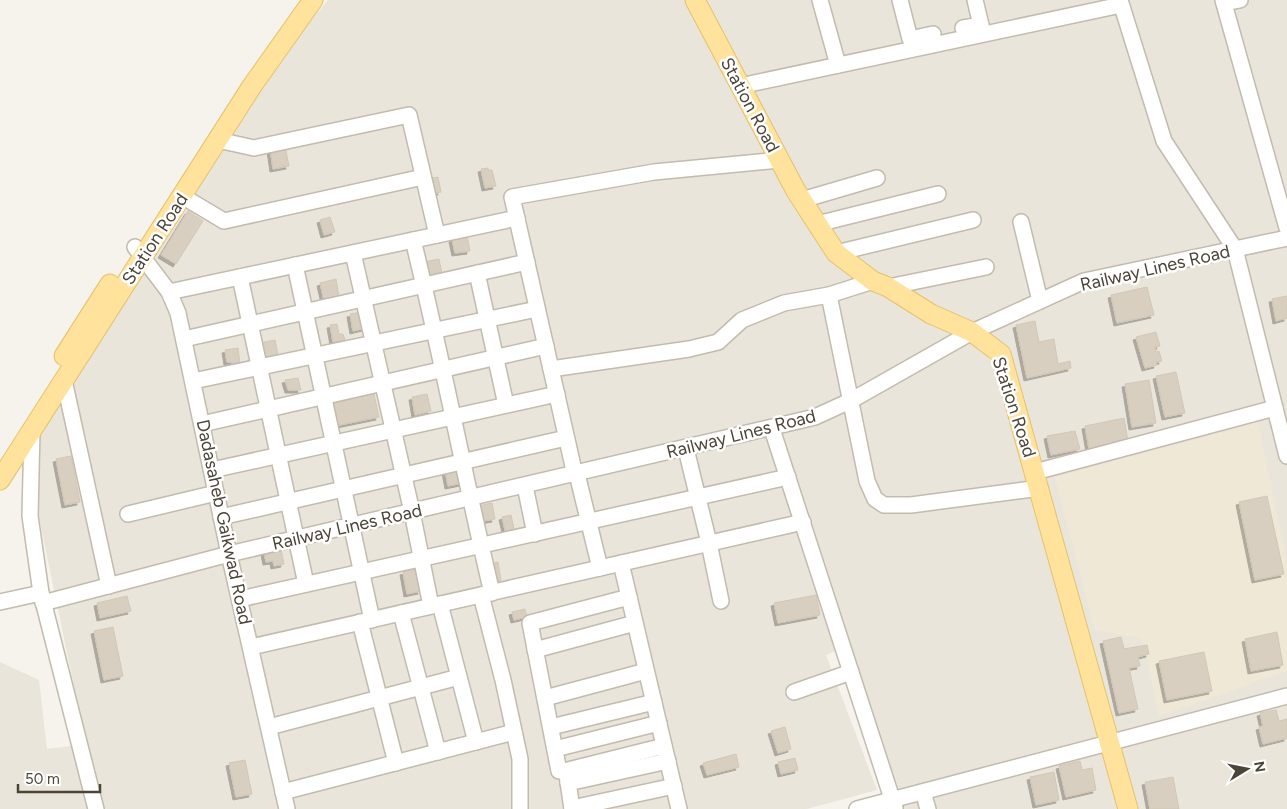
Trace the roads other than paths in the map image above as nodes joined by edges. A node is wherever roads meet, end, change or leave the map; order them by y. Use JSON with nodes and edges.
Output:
{"nodes":[{"id":1,"x":298,"y":0,"type":"edge"},
{"id":2,"x":313,"y":0,"type":"edge"},
{"id":3,"x":695,"y":0,"type":"edge"},
{"id":4,"x":820,"y":0,"type":"edge"},
{"id":5,"x":900,"y":0,"type":"edge"},
{"id":6,"x":975,"y":0,"type":"edge"},
{"id":7,"x":1240,"y":0,"type":"edge"},
{"id":8,"x":1121,"y":2,"type":"edge"},
{"id":9,"x":1223,"y":2,"type":"edge"},
{"id":10,"x":838,"y":66,"type":"junction"},
{"id":11,"x":740,"y":86,"type":"junction"},
{"id":12,"x":218,"y":140,"type":"junction"},
{"id":13,"x":780,"y":160,"type":"junction"},
{"id":14,"x":423,"y":177,"type":"junction"},
{"id":15,"x":877,"y":178,"type":"dead end"},
{"id":16,"x":938,"y":194,"type":"dead end"},
{"id":17,"x":182,"y":196,"type":"junction"},
{"id":18,"x":802,"y":200,"type":"junction"},
{"id":19,"x":517,"y":218,"type":"junction"},
{"id":20,"x":973,"y":220,"type":"dead end"},
{"id":21,"x":1020,"y":222,"type":"dead end"},
{"id":22,"x":817,"y":224,"type":"junction"},
{"id":23,"x":1287,"y":228,"type":"edge"},
{"id":24,"x":438,"y":235,"type":"junction"},
{"id":25,"x":1287,"y":238,"type":"edge"},
{"id":26,"x":413,"y":240,"type":"junction"},
{"id":27,"x":1235,"y":249,"type":"junction"},
{"id":28,"x":139,"y":252,"type":"junction"},
{"id":29,"x":353,"y":253,"type":"junction"},
{"id":30,"x":836,"y":253,"type":"junction"},
{"id":31,"x":527,"y":262,"type":"junction"},
{"id":32,"x":295,"y":265,"type":"junction"},
{"id":33,"x":986,"y":267,"type":"dead end"},
{"id":34,"x":477,"y":273,"type":"junction"},
{"id":35,"x":240,"y":277,"type":"junction"},
{"id":36,"x":881,"y":284,"type":"junction"},
{"id":37,"x":425,"y":285,"type":"junction"},
{"id":38,"x":170,"y":292,"type":"junction"},
{"id":39,"x":829,"y":295,"type":"junction"},
{"id":40,"x":363,"y":299,"type":"junction"},
{"id":41,"x":1040,"y":301,"type":"junction"},
{"id":42,"x":537,"y":309,"type":"junction"},
{"id":43,"x":305,"y":312,"type":"junction"},
{"id":44,"x":487,"y":319,"type":"junction"},
{"id":45,"x":250,"y":324,"type":"junction"},
{"id":46,"x":436,"y":330,"type":"junction"},
{"id":47,"x":972,"y":332,"type":"junction"},
{"id":48,"x":184,"y":339,"type":"junction"},
{"id":49,"x":373,"y":343,"type":"junction"},
{"id":50,"x":546,"y":346,"type":"junction"},
{"id":51,"x":315,"y":356,"type":"junction"},
{"id":52,"x":496,"y":357,"type":"junction"},
{"id":53,"x":259,"y":367,"type":"junction"},
{"id":54,"x":443,"y":369,"type":"junction"},
{"id":55,"x":551,"y":369,"type":"junction"},
{"id":56,"x":64,"y":380,"type":"junction"},
{"id":57,"x":193,"y":381,"type":"junction"},
{"id":58,"x":382,"y":383,"type":"junction"},
{"id":59,"x":556,"y":394,"type":"junction"},
{"id":60,"x":324,"y":396,"type":"junction"},
{"id":61,"x":852,"y":400,"type":"junction"},
{"id":62,"x":506,"y":405,"type":"junction"},
{"id":63,"x":1275,"y":408,"type":"junction"},
{"id":64,"x":268,"y":409,"type":"junction"},
{"id":65,"x":453,"y":417,"type":"junction"},
{"id":66,"x":202,"y":424,"type":"junction"},
{"id":67,"x":772,"y":429,"type":"junction"},
{"id":68,"x":32,"y":430,"type":"junction"},
{"id":69,"x":393,"y":430,"type":"junction"},
{"id":70,"x":566,"y":438,"type":"junction"},
{"id":71,"x":334,"y":443,"type":"junction"},
{"id":72,"x":686,"y":449,"type":"junction"},
{"id":73,"x":278,"y":456,"type":"junction"},
{"id":74,"x":1287,"y":456,"type":"edge"},
{"id":75,"x":0,"y":458,"type":"edge"},
{"id":76,"x":461,"y":462,"type":"junction"},
{"id":77,"x":212,"y":470,"type":"junction"},
{"id":78,"x":576,"y":474,"type":"junction"},
{"id":79,"x":404,"y":475,"type":"junction"},
{"id":80,"x":788,"y":477,"type":"junction"},
{"id":81,"x":0,"y":480,"type":"edge"},
{"id":82,"x":1038,"y":480,"type":"junction"},
{"id":83,"x":525,"y":486,"type":"junction"},
{"id":84,"x":343,"y":489,"type":"junction"},
{"id":85,"x":216,"y":493,"type":"junction"},
{"id":86,"x":698,"y":497,"type":"junction"},
{"id":87,"x":470,"y":499,"type":"junction"},
{"id":88,"x":288,"y":502,"type":"junction"},
{"id":89,"x":412,"y":512,"type":"junction"},
{"id":90,"x":128,"y":514,"type":"dead end"},
{"id":91,"x":222,"y":517,"type":"junction"},
{"id":92,"x":589,"y":522,"type":"junction"},
{"id":93,"x":803,"y":522,"type":"junction"},
{"id":94,"x":351,"y":526,"type":"junction"},
{"id":95,"x":535,"y":534,"type":"junction"},
{"id":96,"x":296,"y":539,"type":"junction"},
{"id":97,"x":709,"y":543,"type":"junction"},
{"id":98,"x":481,"y":546,"type":"junction"},
{"id":99,"x":229,"y":554,"type":"junction"},
{"id":100,"x":422,"y":559,"type":"junction"},
{"id":101,"x":621,"y":563,"type":"junction"},
{"id":102,"x":600,"y":568,"type":"junction"},
{"id":103,"x":360,"y":573,"type":"junction"},
{"id":104,"x":306,"y":584,"type":"junction"},
{"id":105,"x":109,"y":586,"type":"junction"},
{"id":106,"x":486,"y":594,"type":"junction"},
{"id":107,"x":629,"y":597,"type":"junction"},
{"id":108,"x":42,"y":598,"type":"junction"},
{"id":109,"x":240,"y":599,"type":"junction"},
{"id":110,"x":721,"y":601,"type":"dead end"},
{"id":111,"x":0,"y":602,"type":"edge"},
{"id":112,"x":436,"y":605,"type":"junction"},
{"id":113,"x":401,"y":613,"type":"junction"},
{"id":114,"x":366,"y":621,"type":"junction"},
{"id":115,"x":635,"y":623,"type":"junction"},
{"id":116,"x":251,"y":647,"type":"junction"},
{"id":117,"x":536,"y":650,"type":"junction"},
{"id":118,"x":646,"y":671,"type":"junction"},
{"id":119,"x":851,"y":672,"type":"junction"},
{"id":120,"x":459,"y":677,"type":"junction"},
{"id":121,"x":421,"y":687,"type":"junction"},
{"id":122,"x":794,"y":692,"type":"dead end"},
{"id":123,"x":1287,"y":696,"type":"edge"},
{"id":124,"x":379,"y":698,"type":"junction"},
{"id":125,"x":545,"y":698,"type":"junction"},
{"id":126,"x":654,"y":702,"type":"junction"},
{"id":127,"x":658,"y":723,"type":"junction"},
{"id":128,"x":269,"y":727,"type":"junction"},
{"id":129,"x":551,"y":727,"type":"junction"},
{"id":130,"x":514,"y":732,"type":"junction"},
{"id":131,"x":476,"y":742,"type":"junction"},
{"id":132,"x":1109,"y":743,"type":"junction"},
{"id":133,"x":555,"y":749,"type":"junction"},
{"id":134,"x":438,"y":752,"type":"junction"},
{"id":135,"x":666,"y":753,"type":"junction"},
{"id":136,"x":396,"y":763,"type":"junction"},
{"id":137,"x":566,"y":777,"type":"junction"},
{"id":138,"x":674,"y":786,"type":"junction"},
{"id":139,"x":284,"y":792,"type":"junction"},
{"id":140,"x":923,"y":792,"type":"junction"},
{"id":141,"x":894,"y":804,"type":"edge"},
{"id":142,"x":96,"y":809,"type":"edge"},
{"id":143,"x":287,"y":809,"type":"edge"},
{"id":144,"x":520,"y":809,"type":"edge"},
{"id":145,"x":572,"y":809,"type":"edge"},
{"id":146,"x":679,"y":809,"type":"edge"},
{"id":147,"x":857,"y":809,"type":"edge"},
{"id":148,"x":928,"y":809,"type":"edge"},
{"id":149,"x":1128,"y":809,"type":"edge"}],
"edges":[{"from":1,"to":28,"type":"main road","name":"Station Road"},
{"from":2,"to":12,"type":"main road","name":"Station Road"},
{"from":3,"to":11,"type":"main road","name":"Station Road"},
{"from":4,"to":10,"type":"street"},
{"from":5,"to":6,"type":"street"},
{"from":7,"to":9,"type":"street"},
{"from":8,"to":10,"type":"street"},
{"from":8,"to":27,"type":"street"},
{"from":9,"to":23,"type":"street"},
{"from":10,"to":11,"type":"street"},
{"from":11,"to":13,"type":"main road","name":"Station Road"},
{"from":12,"to":14,"type":"street"},
{"from":12,"to":17,"type":"main road","name":"Station Road"},
{"from":13,"to":18,"type":"main road","name":"Station Road"},
{"from":13,"to":19,"type":"street"},
{"from":14,"to":17,"type":"street"},
{"from":14,"to":24,"type":"street"},
{"from":15,"to":18,"type":"street"},
{"from":16,"to":22,"type":"street"},
{"from":17,"to":28,"type":"main road","name":"Station Road"},
{"from":18,"to":22,"type":"main road","name":"Station Road"},
{"from":19,"to":24,"type":"street"},
{"from":19,"to":31,"type":"street"},
{"from":20,"to":30,"type":"street"},
{"from":21,"to":41,"type":"street"},
{"from":22,"to":30,"type":"main road","name":"Station Road"},
{"from":24,"to":26,"type":"street"},
{"from":25,"to":27,"type":"street","name":"Railway Lines Road"},
{"from":26,"to":29,"type":"street"},
{"from":26,"to":37,"type":"street"},
{"from":27,"to":41,"type":"street","name":"Railway Lines Road"},
{"from":27,"to":63,"type":"street"},
{"from":28,"to":38,"type":"street","name":"Dadasaheb Gaikwad Road"},
{"from":28,"to":56,"type":"main road","name":"Station Road"},
{"from":28,"to":75,"type":"main road","name":"Station Road"},
{"from":29,"to":32,"type":"street"},
{"from":29,"to":40,"type":"street"},
{"from":30,"to":36,"type":"main road","name":"Station Road"},
{"from":31,"to":34,"type":"street"},
{"from":31,"to":42,"type":"street"},
{"from":32,"to":35,"type":"street"},
{"from":32,"to":43,"type":"street"},
{"from":33,"to":36,"type":"street"},
{"from":34,"to":37,"type":"street"},
{"from":34,"to":44,"type":"street"},
{"from":35,"to":38,"type":"street"},
{"from":35,"to":45,"type":"street"},
{"from":36,"to":39,"type":"street"},
{"from":36,"to":47,"type":"main road","name":"Station Road"},
{"from":37,"to":40,"type":"street"},
{"from":37,"to":46,"type":"street"},
{"from":38,"to":48,"type":"street","name":"Dadasaheb Gaikwad Road"},
{"from":39,"to":55,"type":"street"},
{"from":39,"to":61,"type":"street"},
{"from":40,"to":43,"type":"street"},
{"from":40,"to":49,"type":"street"},
{"from":41,"to":47,"type":"street","name":"Railway Lines Road"},
{"from":42,"to":44,"type":"street"},
{"from":42,"to":50,"type":"street"},
{"from":43,"to":45,"type":"street"},
{"from":43,"to":51,"type":"street"},
{"from":44,"to":46,"type":"street"},
{"from":44,"to":52,"type":"street"},
{"from":45,"to":48,"type":"street"},
{"from":45,"to":53,"type":"street"},
{"from":46,"to":49,"type":"street"},
{"from":46,"to":54,"type":"street"},
{"from":47,"to":61,"type":"street","name":"Railway Lines Road"},
{"from":47,"to":82,"type":"main road","name":"Station Road"},
{"from":48,"to":57,"type":"street","name":"Dadasaheb Gaikwad Road"},
{"from":49,"to":51,"type":"street"},
{"from":49,"to":58,"type":"street"},
{"from":50,"to":52,"type":"street"},
{"from":50,"to":55,"type":"street"},
{"from":51,"to":53,"type":"street"},
{"from":51,"to":60,"type":"street"},
{"from":52,"to":54,"type":"street"},
{"from":52,"to":62,"type":"street"},
{"from":53,"to":57,"type":"street"},
{"from":53,"to":64,"type":"street"},
{"from":54,"to":58,"type":"street"},
{"from":54,"to":65,"type":"street"},
{"from":55,"to":59,"type":"street"},
{"from":56,"to":68,"type":"main road","name":"Station Road"},
{"from":56,"to":105,"type":"street"},
{"from":57,"to":66,"type":"street","name":"Dadasaheb Gaikwad Road"},
{"from":58,"to":60,"type":"street"},
{"from":58,"to":69,"type":"street"},
{"from":59,"to":62,"type":"street"},
{"from":59,"to":70,"type":"street"},
{"from":60,"to":64,"type":"street"},
{"from":60,"to":71,"type":"street"},
{"from":61,"to":67,"type":"street","name":"Railway Lines Road"},
{"from":61,"to":82,"type":"street"},
{"from":62,"to":65,"type":"street"},
{"from":63,"to":74,"type":"street"},
{"from":63,"to":82,"type":"street"},
{"from":64,"to":66,"type":"street"},
{"from":64,"to":73,"type":"street"},
{"from":65,"to":69,"type":"street"},
{"from":65,"to":76,"type":"street"},
{"from":66,"to":77,"type":"street","name":"Dadasaheb Gaikwad Road"},
{"from":67,"to":72,"type":"street","name":"Railway Lines Road"},
{"from":67,"to":80,"type":"street"},
{"from":68,"to":81,"type":"main road","name":"Station Road"},
{"from":68,"to":108,"type":"street"},
{"from":69,"to":71,"type":"street"},
{"from":69,"to":79,"type":"street"},
{"from":70,"to":76,"type":"street"},
{"from":70,"to":78,"type":"street"},
{"from":71,"to":73,"type":"street"},
{"from":71,"to":84,"type":"street"},
{"from":72,"to":78,"type":"street","name":"Railway Lines Road"},
{"from":72,"to":86,"type":"street"},
{"from":73,"to":77,"type":"street"},
{"from":73,"to":88,"type":"street"},
{"from":76,"to":79,"type":"street"},
{"from":76,"to":87,"type":"street"},
{"from":77,"to":85,"type":"street","name":"Dadasaheb Gaikwad Road"},
{"from":78,"to":83,"type":"street","name":"Railway Lines Road"},
{"from":78,"to":92,"type":"street"},
{"from":79,"to":84,"type":"street"},
{"from":79,"to":89,"type":"street"},
{"from":80,"to":86,"type":"street"},
{"from":80,"to":93,"type":"street"},
{"from":82,"to":132,"type":"main road","name":"Station Road"},
{"from":83,"to":87,"type":"street","name":"Railway Lines Road"},
{"from":83,"to":95,"type":"street"},
{"from":84,"to":88,"type":"street"},
{"from":84,"to":94,"type":"street"},
{"from":85,"to":90,"type":"street"},
{"from":85,"to":91,"type":"street","name":"Dadasaheb Gaikwad Road"},
{"from":86,"to":92,"type":"street"},
{"from":86,"to":97,"type":"street"},
{"from":87,"to":89,"type":"street","name":"Railway Lines Road"},
{"from":87,"to":98,"type":"street"},
{"from":88,"to":91,"type":"street"},
{"from":88,"to":96,"type":"street"},
{"from":89,"to":94,"type":"street","name":"Railway Lines Road"},
{"from":89,"to":100,"type":"street"},
{"from":91,"to":99,"type":"street","name":"Dadasaheb Gaikwad Road"},
{"from":92,"to":95,"type":"street"},
{"from":92,"to":102,"type":"street"},
{"from":93,"to":97,"type":"street"},
{"from":93,"to":119,"type":"street"},
{"from":94,"to":96,"type":"street","name":"Railway Lines Road"},
{"from":94,"to":103,"type":"street"},
{"from":95,"to":98,"type":"street"},
{"from":96,"to":99,"type":"street","name":"Railway Lines Road"},
{"from":96,"to":104,"type":"street"},
{"from":97,"to":101,"type":"street"},
{"from":97,"to":110,"type":"street"},
{"from":98,"to":100,"type":"street"},
{"from":98,"to":106,"type":"street"},
{"from":99,"to":105,"type":"street","name":"Railway Lines Road"},
{"from":99,"to":109,"type":"street","name":"Dadasaheb Gaikwad Road"},
{"from":100,"to":103,"type":"street"},
{"from":100,"to":112,"type":"street"},
{"from":101,"to":102,"type":"street"},
{"from":101,"to":107,"type":"street"},
{"from":102,"to":106,"type":"street"},
{"from":103,"to":104,"type":"street"},
{"from":103,"to":114,"type":"street"},
{"from":104,"to":109,"type":"street"},
{"from":105,"to":108,"type":"street","name":"Railway Lines Road"},
{"from":106,"to":112,"type":"street"},
{"from":106,"to":130,"type":"street"},
{"from":107,"to":115,"type":"street"},
{"from":107,"to":117,"type":"street"},
{"from":108,"to":111,"type":"street","name":"Railway Lines Road"},
{"from":108,"to":142,"type":"street"},
{"from":109,"to":116,"type":"street","name":"Dadasaheb Gaikwad Road"},
{"from":112,"to":113,"type":"street"},
{"from":112,"to":120,"type":"street"},
{"from":113,"to":114,"type":"street"},
{"from":113,"to":121,"type":"street"},
{"from":114,"to":116,"type":"street"},
{"from":114,"to":124,"type":"street"},
{"from":115,"to":117,"type":"street"},
{"from":115,"to":118,"type":"street"},
{"from":116,"to":128,"type":"street","name":"Dadasaheb Gaikwad Road"},
{"from":117,"to":125,"type":"street"},
{"from":118,"to":125,"type":"street"},
{"from":118,"to":126,"type":"street"},
{"from":119,"to":122,"type":"street"},
{"from":119,"to":141,"type":"street"},
{"from":120,"to":121,"type":"street"},
{"from":120,"to":131,"type":"street"},
{"from":121,"to":124,"type":"street"},
{"from":121,"to":134,"type":"street"},
{"from":123,"to":132,"type":"street"},
{"from":124,"to":128,"type":"street"},
{"from":124,"to":136,"type":"street"},
{"from":125,"to":129,"type":"street"},
{"from":126,"to":127,"type":"street"},
{"from":126,"to":129,"type":"street"},
{"from":127,"to":133,"type":"street"},
{"from":127,"to":135,"type":"street"},
{"from":128,"to":139,"type":"street","name":"Dadasaheb Gaikwad Road"},
{"from":129,"to":133,"type":"street"},
{"from":130,"to":131,"type":"street"},
{"from":130,"to":144,"type":"street"},
{"from":131,"to":134,"type":"street"},
{"from":132,"to":140,"type":"street"},
{"from":132,"to":149,"type":"main road","name":"Station Road"},
{"from":133,"to":137,"type":"street"},
{"from":134,"to":136,"type":"street"},
{"from":135,"to":137,"type":"street"},
{"from":135,"to":138,"type":"street"},
{"from":136,"to":139,"type":"street"},
{"from":137,"to":145,"type":"street"},
{"from":138,"to":145,"type":"street"},
{"from":138,"to":146,"type":"street"},
{"from":139,"to":143,"type":"street","name":"Dadasaheb Gaikwad Road"},
{"from":140,"to":141,"type":"street"},
{"from":140,"to":148,"type":"street"},
{"from":141,"to":147,"type":"street"}]}
